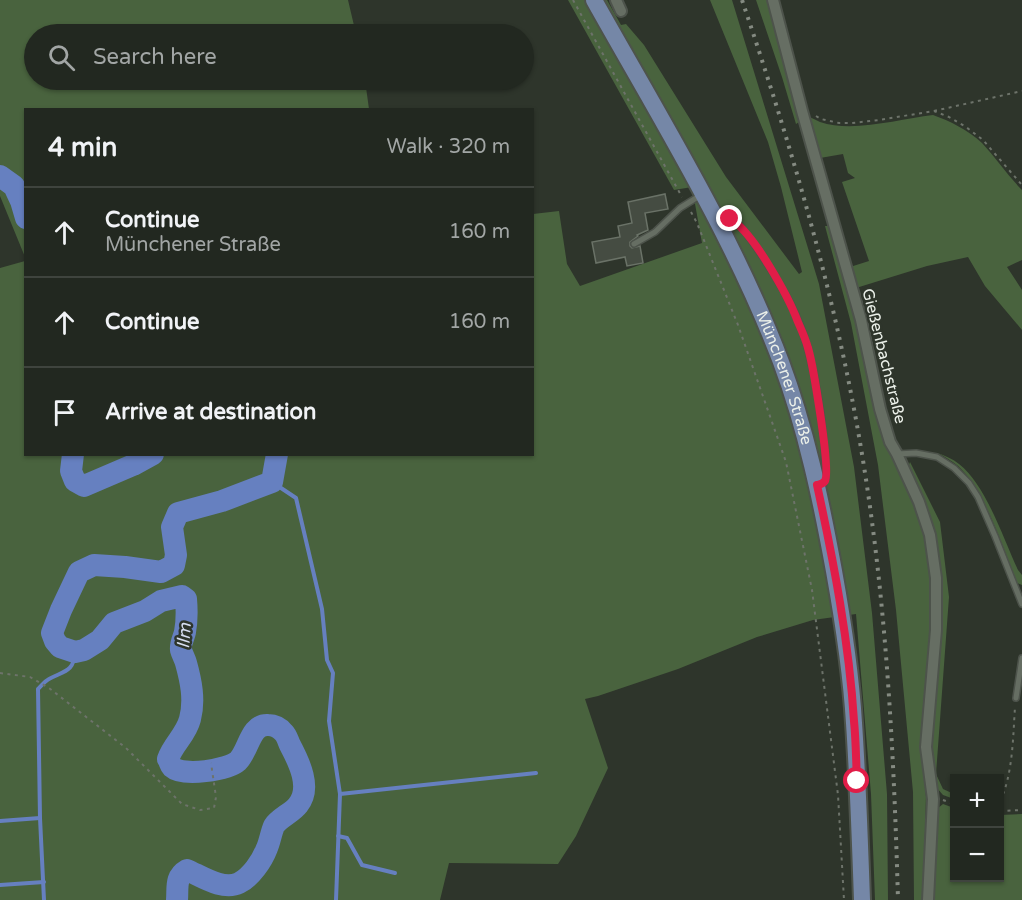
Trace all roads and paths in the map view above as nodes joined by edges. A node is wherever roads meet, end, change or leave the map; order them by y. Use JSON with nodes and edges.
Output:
{"nodes":[{"id":1,"x":573,"y":0,"type":"edge"},
{"id":2,"x":594,"y":0,"type":"edge"},
{"id":3,"x":615,"y":0,"type":"edge"},
{"id":4,"x":773,"y":0,"type":"edge"},
{"id":5,"x":621,"y":11,"type":"dead end"},
{"id":6,"x":1022,"y":90,"type":"edge"},
{"id":7,"x":802,"y":111,"type":"junction"},
{"id":8,"x":934,"y":111,"type":"junction"},
{"id":9,"x":1022,"y":185,"type":"edge"},
{"id":10,"x":702,"y":194,"type":"junction"},
{"id":11,"x":686,"y":204,"type":"junction"},
{"id":12,"x":717,"y":222,"type":"junction"},
{"id":13,"x":634,"y":244,"type":"dead end"},
{"id":14,"x":897,"y":454,"type":"junction"},
{"id":15,"x":817,"y":485,"type":"junction"},
{"id":16,"x":1022,"y":604,"type":"edge"},
{"id":17,"x":1022,"y":658,"type":"edge"},
{"id":18,"x":0,"y":673,"type":"edge"},
{"id":19,"x":1016,"y":698,"type":"joint"},
{"id":20,"x":211,"y":763,"type":"dead end"},
{"id":21,"x":1004,"y":789,"type":"edge"},
{"id":22,"x":1022,"y":810,"type":"edge"},
{"id":23,"x":1004,"y":811,"type":"edge"},
{"id":24,"x":844,"y":900,"type":"edge"},
{"id":25,"x":862,"y":900,"type":"edge"},
{"id":26,"x":928,"y":900,"type":"edge"}],
"edges":[{"from":1,"to":11,"type":"path"},
{"from":2,"to":10,"type":"main road","name":"Münchener Straße"},
{"from":3,"to":5,"type":"street"},
{"from":4,"to":7,"type":"street","name":"Gießenbachstraße"},
{"from":6,"to":8,"type":"path"},
{"from":7,"to":8,"type":"path"},
{"from":7,"to":14,"type":"street","name":"Gießenbachstraße"},
{"from":8,"to":9,"type":"path"},
{"from":10,"to":11,"type":"lane"},
{"from":10,"to":12,"type":"main road","name":"Münchener Straße"},
{"from":11,"to":13,"type":"lane"},
{"from":11,"to":24,"type":"path"},
{"from":12,"to":15,"type":"main road","name":"Münchener Straße"},
{"from":12,"to":15,"type":"lane"},
{"from":14,"to":16,"type":"lane"},
{"from":14,"to":26,"type":"street","name":"Gießenbachstraße"},
{"from":15,"to":25,"type":"main road","name":"Münchener Straße"},
{"from":17,"to":19,"type":"lane"},
{"from":18,"to":20,"type":"path"},
{"from":19,"to":21,"type":"path"},
{"from":22,"to":23,"type":"path"}]}
